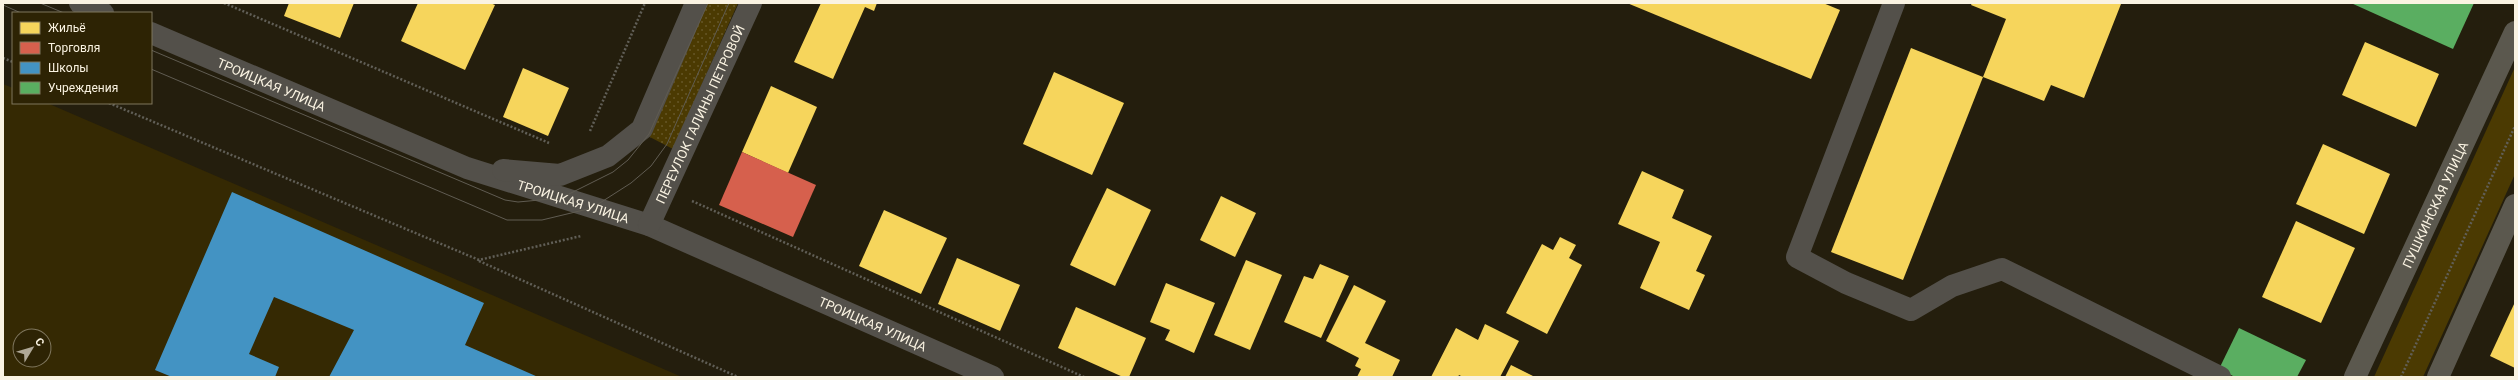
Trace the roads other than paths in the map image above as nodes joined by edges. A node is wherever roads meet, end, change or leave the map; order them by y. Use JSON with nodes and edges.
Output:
{"nodes":[{"id":1,"x":80,"y":3,"type":"edge"},
{"id":2,"x":696,"y":3,"type":"edge"},
{"id":3,"x":751,"y":3,"type":"edge"},
{"id":4,"x":1894,"y":3,"type":"edge"},
{"id":5,"x":101,"y":12,"type":"edge"},
{"id":6,"x":2515,"y":32,"type":"edge"},
{"id":7,"x":152,"y":33,"type":"edge"},
{"id":8,"x":467,"y":168,"type":"junction"},
{"id":9,"x":2515,"y":206,"type":"edge"},
{"id":10,"x":649,"y":225,"type":"junction"},
{"id":11,"x":993,"y":377,"type":"edge"},
{"id":12,"x":2220,"y":377,"type":"edge"},
{"id":13,"x":2355,"y":377,"type":"edge"},
{"id":14,"x":2438,"y":377,"type":"edge"}],
"edges":[{"from":1,"to":5,"type":"street"},
{"from":2,"to":8,"type":"street"},
{"from":3,"to":10,"type":"street","name":"ПЕРЕУЛОК ГАЛИНЫ ПЕТРОВОЙ"},
{"from":4,"to":12,"type":"street"},
{"from":6,"to":13,"type":"main road","name":"ПУШКИНСКАЯ УЛИЦА"},
{"from":7,"to":8,"type":"street","name":"ТРОИЦКАЯ УЛИЦА"},
{"from":8,"to":10,"type":"street","name":"ТРОИЦКАЯ УЛИЦА"},
{"from":9,"to":14,"type":"main road"},
{"from":10,"to":11,"type":"street","name":"ТРОИЦКАЯ УЛИЦА"}]}
